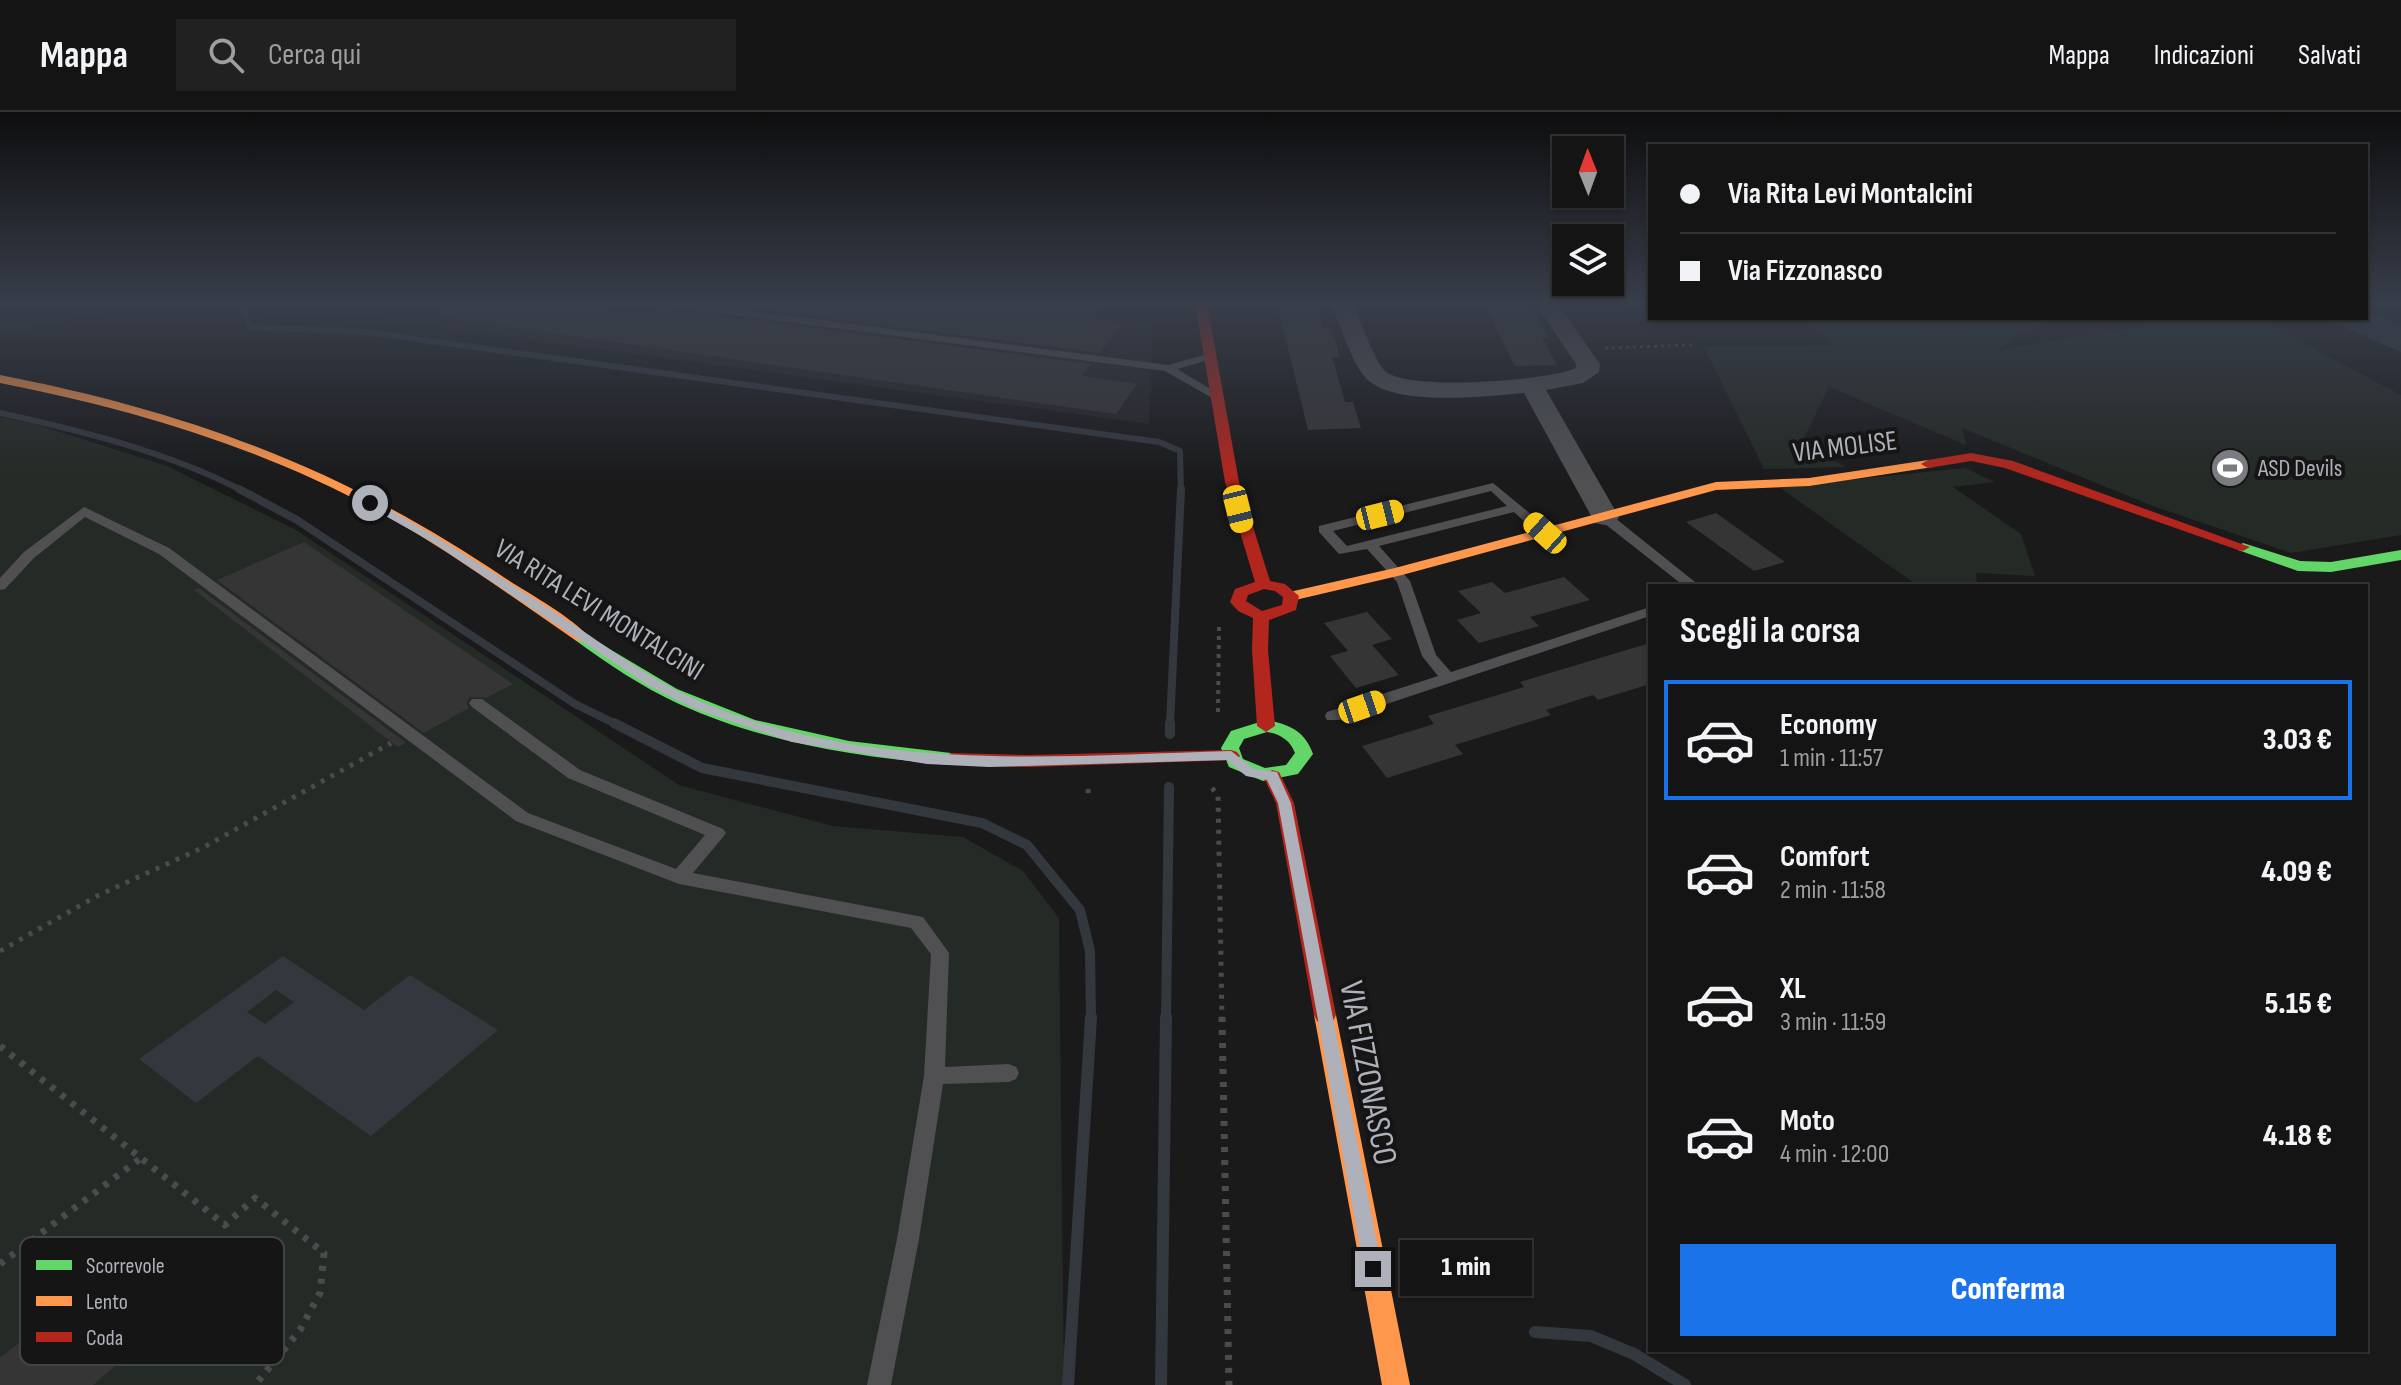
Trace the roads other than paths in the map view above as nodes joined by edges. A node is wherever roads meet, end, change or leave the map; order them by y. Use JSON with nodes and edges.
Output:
{"nodes":[{"id":1,"x":1125,"y":362,"type":"edge"},
{"id":2,"x":1188,"y":362,"type":"edge"},
{"id":3,"x":1212,"y":362,"type":"edge"},
{"id":4,"x":1366,"y":362,"type":"edge"},
{"id":5,"x":1587,"y":362,"type":"edge"},
{"id":6,"x":1168,"y":368,"type":"junction"},
{"id":7,"x":0,"y":379,"type":"edge"},
{"id":8,"x":1531,"y":385,"type":"junction"},
{"id":9,"x":1219,"y":398,"type":"junction"},
{"id":10,"x":1516,"y":508,"type":"junction"},
{"id":11,"x":1605,"y":517,"type":"junction"},
{"id":12,"x":1545,"y":533,"type":"junction"},
{"id":13,"x":1370,"y":545,"type":"junction"},
{"id":14,"x":2401,"y":555,"type":"edge"},
{"id":15,"x":1397,"y":572,"type":"junction"},
{"id":16,"x":1263,"y":584,"type":"junction"},
{"id":17,"x":1690,"y":584,"type":"edge"},
{"id":18,"x":0,"y":586,"type":"edge"},
{"id":19,"x":1291,"y":596,"type":"junction"},
{"id":20,"x":1648,"y":612,"type":"edge"},
{"id":21,"x":1261,"y":616,"type":"junction"},
{"id":22,"x":1448,"y":678,"type":"junction"},
{"id":23,"x":477,"y":703,"type":"dead end"},
{"id":24,"x":1333,"y":716,"type":"dead end"},
{"id":25,"x":1266,"y":726,"type":"junction"},
{"id":26,"x":1231,"y":756,"type":"junction"},
{"id":27,"x":1272,"y":776,"type":"junction"},
{"id":28,"x":679,"y":877,"type":"junction"},
{"id":29,"x":1009,"y":1073,"type":"dead end"},
{"id":30,"x":934,"y":1076,"type":"junction"},
{"id":31,"x":879,"y":1385,"type":"edge"},
{"id":32,"x":1396,"y":1385,"type":"edge"}],
"edges":[{"from":1,"to":6,"type":"lane"},
{"from":2,"to":6,"type":"lane"},
{"from":3,"to":9,"type":"street"},
{"from":4,"to":8,"type":"street"},
{"from":5,"to":8,"type":"street"},
{"from":6,"to":9,"type":"lane"},
{"from":7,"to":26,"type":"street","name":"VIA RITA LEVI MONTALCINI"},
{"from":8,"to":11,"type":"street"},
{"from":9,"to":16,"type":"street"},
{"from":10,"to":12,"type":"lane"},
{"from":10,"to":13,"type":"lane"},
{"from":10,"to":13,"type":"lane"},
{"from":11,"to":12,"type":"street","name":"VIA MOLISE"},
{"from":11,"to":14,"type":"street","name":"VIA MOLISE"},
{"from":11,"to":17,"type":"lane"},
{"from":12,"to":15,"type":"street","name":"VIA MOLISE"},
{"from":13,"to":15,"type":"lane"},
{"from":15,"to":19,"type":"street","name":"VIA MOLISE"},
{"from":15,"to":22,"type":"lane"},
{"from":16,"to":19,"type":"street"},
{"from":16,"to":21,"type":"street"},
{"from":18,"to":28,"type":"lane"},
{"from":19,"to":21,"type":"street"},
{"from":20,"to":22,"type":"lane"},
{"from":21,"to":25,"type":"street"},
{"from":22,"to":24,"type":"lane"},
{"from":23,"to":28,"type":"lane"},
{"from":25,"to":26,"type":"street"},
{"from":25,"to":27,"type":"street"},
{"from":26,"to":27,"type":"street"},
{"from":27,"to":32,"type":"street","name":"VIA FIZZONASCO"},
{"from":28,"to":30,"type":"lane"},
{"from":29,"to":30,"type":"lane"},
{"from":30,"to":31,"type":"lane"}]}
